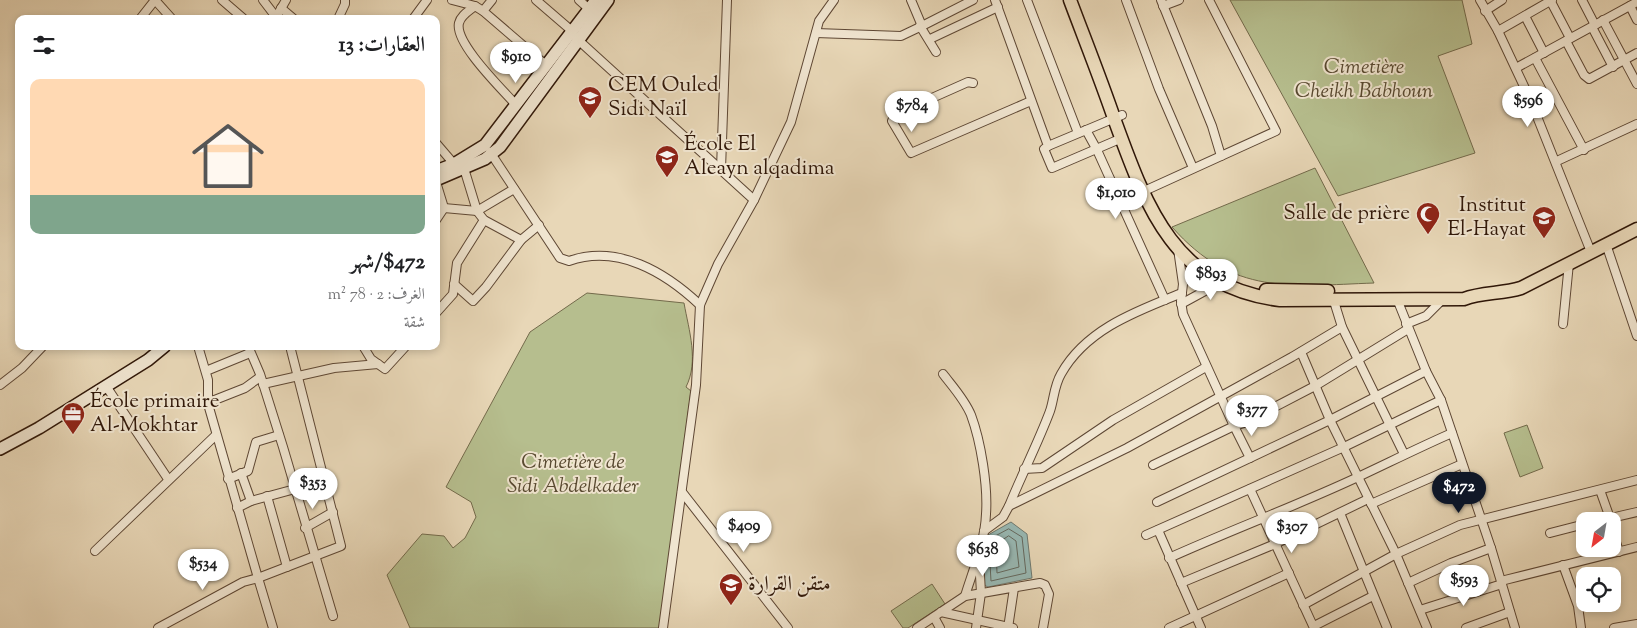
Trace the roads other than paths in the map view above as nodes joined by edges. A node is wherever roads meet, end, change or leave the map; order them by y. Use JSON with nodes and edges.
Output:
{"nodes":[{"id":1,"x":155,"y":0,"type":"edge"},
{"id":2,"x":222,"y":0,"type":"edge"},
{"id":3,"x":263,"y":0,"type":"edge"},
{"id":4,"x":286,"y":0,"type":"edge"},
{"id":5,"x":344,"y":0,"type":"edge"},
{"id":6,"x":427,"y":0,"type":"edge"},
{"id":7,"x":452,"y":0,"type":"edge"},
{"id":8,"x":492,"y":0,"type":"edge"},
{"id":9,"x":536,"y":0,"type":"edge"},
{"id":10,"x":579,"y":0,"type":"edge"},
{"id":11,"x":608,"y":0,"type":"edge"},
{"id":12,"x":727,"y":0,"type":"edge"},
{"id":13,"x":834,"y":0,"type":"edge"},
{"id":14,"x":911,"y":0,"type":"edge"},
{"id":15,"x":973,"y":0,"type":"edge"},
{"id":16,"x":1027,"y":0,"type":"edge"},
{"id":17,"x":1070,"y":0,"type":"edge"},
{"id":18,"x":1079,"y":0,"type":"edge"},
{"id":19,"x":1126,"y":0,"type":"edge"},
{"id":20,"x":1179,"y":0,"type":"edge"},
{"id":21,"x":1209,"y":0,"type":"edge"},
{"id":22,"x":1480,"y":0,"type":"edge"},
{"id":23,"x":1502,"y":0,"type":"edge"},
{"id":24,"x":1551,"y":0,"type":"edge"},
{"id":25,"x":1582,"y":0,"type":"edge"},
{"id":26,"x":1162,"y":3,"type":"edge"},
{"id":27,"x":592,"y":4,"type":"edge"},
{"id":28,"x":996,"y":4,"type":"edge"},
{"id":29,"x":1634,"y":4,"type":"edge"},
{"id":30,"x":475,"y":6,"type":"junction"},
{"id":31,"x":281,"y":8,"type":"junction"},
{"id":32,"x":483,"y":10,"type":"junction"},
{"id":33,"x":1484,"y":10,"type":"junction"},
{"id":34,"x":143,"y":15,"type":"edge"},
{"id":35,"x":168,"y":15,"type":"edge"},
{"id":36,"x":239,"y":15,"type":"edge"},
{"id":37,"x":274,"y":15,"type":"edge"},
{"id":38,"x":278,"y":15,"type":"edge"},
{"id":39,"x":289,"y":15,"type":"edge"},
{"id":40,"x":340,"y":15,"type":"edge"},
{"id":41,"x":416,"y":15,"type":"edge"},
{"id":42,"x":1525,"y":16,"type":"junction"},
{"id":43,"x":1604,"y":20,"type":"junction"},
{"id":44,"x":1637,"y":20,"type":"edge"},
{"id":45,"x":921,"y":26,"type":"junction"},
{"id":46,"x":1594,"y":26,"type":"junction"},
{"id":47,"x":1498,"y":31,"type":"junction"},
{"id":48,"x":816,"y":33,"type":"junction"},
{"id":49,"x":574,"y":35,"type":"junction"},
{"id":50,"x":930,"y":38,"type":"junction"},
{"id":51,"x":1568,"y":40,"type":"junction"},
{"id":52,"x":936,"y":52,"type":"dead end"},
{"id":53,"x":1544,"y":53,"type":"junction"},
{"id":54,"x":1637,"y":53,"type":"edge"},
{"id":55,"x":1535,"y":58,"type":"junction"},
{"id":56,"x":1624,"y":60,"type":"junction"},
{"id":57,"x":547,"y":66,"type":"junction"},
{"id":58,"x":1614,"y":67,"type":"junction"},
{"id":59,"x":1516,"y":68,"type":"junction"},
{"id":60,"x":973,"y":83,"type":"dead end"},
{"id":61,"x":1637,"y":84,"type":"edge"},
{"id":62,"x":1031,"y":101,"type":"junction"},
{"id":63,"x":516,"y":105,"type":"junction"},
{"id":64,"x":1118,"y":116,"type":"junction"},
{"id":65,"x":1637,"y":124,"type":"edge"},
{"id":66,"x":1082,"y":131,"type":"junction"},
{"id":67,"x":1122,"y":138,"type":"junction"},
{"id":68,"x":440,"y":146,"type":"edge"},
{"id":69,"x":1048,"y":146,"type":"junction"},
{"id":70,"x":488,"y":150,"type":"junction"},
{"id":71,"x":1097,"y":150,"type":"junction"},
{"id":72,"x":1584,"y":150,"type":"junction"},
{"id":73,"x":1221,"y":156,"type":"junction"},
{"id":74,"x":1556,"y":161,"type":"junction"},
{"id":75,"x":460,"y":164,"type":"junction"},
{"id":76,"x":1193,"y":168,"type":"junction"},
{"id":77,"x":721,"y":169,"type":"junction"},
{"id":78,"x":440,"y":170,"type":"edge"},
{"id":79,"x":440,"y":178,"type":"edge"},
{"id":80,"x":514,"y":189,"type":"junction"},
{"id":81,"x":1146,"y":190,"type":"junction"},
{"id":82,"x":440,"y":194,"type":"edge"},
{"id":83,"x":754,"y":200,"type":"junction"},
{"id":84,"x":444,"y":208,"type":"junction"},
{"id":85,"x":477,"y":211,"type":"junction"},
{"id":86,"x":440,"y":214,"type":"edge"},
{"id":87,"x":484,"y":220,"type":"junction"},
{"id":88,"x":539,"y":225,"type":"junction"},
{"id":89,"x":1637,"y":229,"type":"edge"},
{"id":90,"x":520,"y":240,"type":"junction"},
{"id":91,"x":1606,"y":244,"type":"junction"},
{"id":92,"x":1178,"y":250,"type":"junction"},
{"id":93,"x":1592,"y":252,"type":"junction"},
{"id":94,"x":1569,"y":263,"type":"junction"},
{"id":95,"x":1221,"y":279,"type":"junction"},
{"id":96,"x":454,"y":284,"type":"junction"},
{"id":97,"x":1182,"y":293,"type":"junction"},
{"id":98,"x":1470,"y":295,"type":"junction"},
{"id":99,"x":1332,"y":296,"type":"junction"},
{"id":100,"x":1443,"y":299,"type":"junction"},
{"id":101,"x":1165,"y":300,"type":"junction"},
{"id":102,"x":1397,"y":300,"type":"junction"},
{"id":103,"x":1181,"y":304,"type":"junction"},
{"id":104,"x":700,"y":305,"type":"junction"},
{"id":105,"x":440,"y":308,"type":"edge"},
{"id":106,"x":1563,"y":324,"type":"dead end"},
{"id":107,"x":1342,"y":327,"type":"junction"},
{"id":108,"x":1407,"y":327,"type":"junction"},
{"id":109,"x":1637,"y":336,"type":"edge"},
{"id":110,"x":39,"y":350,"type":"edge"},
{"id":111,"x":160,"y":350,"type":"edge"},
{"id":112,"x":199,"y":350,"type":"edge"},
{"id":113,"x":249,"y":350,"type":"edge"},
{"id":114,"x":291,"y":350,"type":"edge"},
{"id":115,"x":365,"y":350,"type":"edge"},
{"id":116,"x":402,"y":350,"type":"edge"},
{"id":117,"x":1301,"y":352,"type":"junction"},
{"id":118,"x":1356,"y":359,"type":"junction"},
{"id":119,"x":378,"y":364,"type":"junction"},
{"id":120,"x":1206,"y":367,"type":"junction"},
{"id":121,"x":206,"y":371,"type":"junction"},
{"id":122,"x":1426,"y":371,"type":"junction"},
{"id":123,"x":943,"y":374,"type":"dead end"},
{"id":124,"x":298,"y":376,"type":"junction"},
{"id":125,"x":261,"y":381,"type":"junction"},
{"id":126,"x":0,"y":385,"type":"edge"},
{"id":127,"x":106,"y":386,"type":"junction"},
{"id":128,"x":1316,"y":386,"type":"junction"},
{"id":129,"x":1220,"y":395,"type":"junction"},
{"id":130,"x":1377,"y":396,"type":"junction"},
{"id":131,"x":1441,"y":400,"type":"junction"},
{"id":132,"x":207,"y":403,"type":"junction"},
{"id":133,"x":1330,"y":420,"type":"junction"},
{"id":134,"x":1391,"y":424,"type":"junction"},
{"id":135,"x":1234,"y":426,"type":"junction"},
{"id":136,"x":1452,"y":434,"type":"junction"},
{"id":137,"x":216,"y":435,"type":"junction"},
{"id":138,"x":279,"y":435,"type":"junction"},
{"id":139,"x":1344,"y":447,"type":"junction"},
{"id":140,"x":0,"y":449,"type":"edge"},
{"id":141,"x":1404,"y":454,"type":"junction"},
{"id":142,"x":1250,"y":458,"type":"junction"},
{"id":143,"x":1462,"y":464,"type":"junction"},
{"id":144,"x":1153,"y":465,"type":"dead end"},
{"id":145,"x":1024,"y":469,"type":"junction"},
{"id":146,"x":241,"y":473,"type":"junction"},
{"id":147,"x":1358,"y":477,"type":"junction"},
{"id":148,"x":168,"y":479,"type":"junction"},
{"id":149,"x":228,"y":479,"type":"junction"},
{"id":150,"x":1637,"y":480,"type":"edge"},
{"id":151,"x":295,"y":489,"type":"junction"},
{"id":152,"x":1250,"y":489,"type":"junction"},
{"id":153,"x":1600,"y":490,"type":"junction"},
{"id":154,"x":682,"y":492,"type":"junction"},
{"id":155,"x":268,"y":496,"type":"junction"},
{"id":156,"x":251,"y":501,"type":"junction"},
{"id":157,"x":1157,"y":502,"type":"dead end"},
{"id":158,"x":1370,"y":502,"type":"junction"},
{"id":159,"x":1009,"y":506,"type":"junction"},
{"id":160,"x":237,"y":508,"type":"junction"},
{"id":161,"x":333,"y":512,"type":"junction"},
{"id":162,"x":1607,"y":512,"type":"edge"},
{"id":163,"x":1637,"y":512,"type":"edge"},
{"id":164,"x":1340,"y":513,"type":"junction"},
{"id":165,"x":1263,"y":517,"type":"junction"},
{"id":166,"x":1621,"y":517,"type":"edge"},
{"id":167,"x":1480,"y":519,"type":"junction"},
{"id":168,"x":1576,"y":526,"type":"edge"},
{"id":169,"x":305,"y":528,"type":"junction"},
{"id":170,"x":1158,"y":530,"type":"junction"},
{"id":171,"x":984,"y":531,"type":"junction"},
{"id":172,"x":1550,"y":533,"type":"dead end"},
{"id":173,"x":1146,"y":535,"type":"dead end"},
{"id":174,"x":1275,"y":544,"type":"junction"},
{"id":175,"x":1637,"y":547,"type":"edge"},
{"id":176,"x":1491,"y":548,"type":"junction"},
{"id":177,"x":95,"y":551,"type":"dead end"},
{"id":178,"x":979,"y":551,"type":"junction"},
{"id":179,"x":1621,"y":551,"type":"edge"},
{"id":180,"x":1396,"y":554,"type":"junction"},
{"id":181,"x":314,"y":557,"type":"junction"},
{"id":182,"x":1169,"y":558,"type":"junction"},
{"id":183,"x":1593,"y":558,"type":"edge"},
{"id":184,"x":1563,"y":565,"type":"junction"},
{"id":185,"x":287,"y":567,"type":"junction"},
{"id":186,"x":1362,"y":572,"type":"junction"},
{"id":187,"x":1289,"y":573,"type":"junction"},
{"id":188,"x":258,"y":578,"type":"junction"},
{"id":189,"x":1501,"y":582,"type":"junction"},
{"id":190,"x":1181,"y":583,"type":"junction"},
{"id":191,"x":1408,"y":583,"type":"junction"},
{"id":192,"x":1014,"y":588,"type":"junction"},
{"id":193,"x":981,"y":593,"type":"junction"},
{"id":194,"x":965,"y":596,"type":"junction"},
{"id":195,"x":1373,"y":596,"type":"junction"},
{"id":196,"x":1304,"y":604,"type":"junction"},
{"id":197,"x":1420,"y":610,"type":"junction"},
{"id":198,"x":1510,"y":612,"type":"junction"},
{"id":199,"x":938,"y":614,"type":"junction"},
{"id":200,"x":332,"y":616,"type":"dead end"},
{"id":201,"x":1195,"y":616,"type":"junction"},
{"id":202,"x":977,"y":624,"type":"edge"},
{"id":203,"x":1637,"y":624,"type":"edge"},
{"id":204,"x":1314,"y":627,"type":"edge"},
{"id":205,"x":1385,"y":627,"type":"edge"},
{"id":206,"x":158,"y":628,"type":"edge"},
{"id":207,"x":273,"y":628,"type":"edge"},
{"id":208,"x":663,"y":628,"type":"edge"},
{"id":209,"x":788,"y":628,"type":"edge"},
{"id":210,"x":917,"y":628,"type":"edge"},
{"id":211,"x":940,"y":628,"type":"edge"},
{"id":212,"x":1010,"y":628,"type":"edge"},
{"id":213,"x":1043,"y":628,"type":"edge"},
{"id":214,"x":1169,"y":628,"type":"edge"},
{"id":215,"x":1201,"y":628,"type":"edge"},
{"id":216,"x":1427,"y":628,"type":"edge"},
{"id":217,"x":1466,"y":628,"type":"edge"},
{"id":218,"x":1515,"y":628,"type":"edge"},
{"id":219,"x":1581,"y":628,"type":"edge"},
{"id":220,"x":1614,"y":628,"type":"edge"}],
"edges":[{"from":1,"to":34,"type":"street"},
{"from":1,"to":35,"type":"street"},
{"from":2,"to":36,"type":"street"},
{"from":3,"to":37,"type":"street"},
{"from":4,"to":31,"type":"street"},
{"from":5,"to":40,"type":"street"},
{"from":6,"to":41,"type":"street"},
{"from":7,"to":30,"type":"street"},
{"from":8,"to":32,"type":"street"},
{"from":9,"to":49,"type":"street"},
{"from":10,"to":27,"type":"street"},
{"from":11,"to":49,"type":"main road"},
{"from":12,"to":77,"type":"street"},
{"from":13,"to":48,"type":"street"},
{"from":14,"to":45,"type":"street"},
{"from":15,"to":45,"type":"street"},
{"from":16,"to":66,"type":"street"},
{"from":17,"to":64,"type":"main road"},
{"from":18,"to":64,"type":"main road"},
{"from":19,"to":76,"type":"street"},
{"from":20,"to":26,"type":"street"},
{"from":21,"to":73,"type":"street"},
{"from":22,"to":33,"type":"street"},
{"from":23,"to":33,"type":"street"},
{"from":24,"to":42,"type":"street"},
{"from":24,"to":51,"type":"street"},
{"from":25,"to":46,"type":"street"},
{"from":26,"to":73,"type":"street"},
{"from":27,"to":49,"type":"main road"},
{"from":28,"to":50,"type":"street"},
{"from":28,"to":62,"type":"street"},
{"from":29,"to":43,"type":"street"},
{"from":29,"to":44,"type":"street"},
{"from":30,"to":32,"type":"street"},
{"from":30,"to":63,"type":"street"},
{"from":31,"to":38,"type":"street"},
{"from":31,"to":39,"type":"street"},
{"from":32,"to":57,"type":"street"},
{"from":33,"to":47,"type":"street"},
{"from":42,"to":47,"type":"street"},
{"from":42,"to":53,"type":"street"},
{"from":43,"to":46,"type":"street"},
{"from":43,"to":56,"type":"street"},
{"from":45,"to":48,"type":"street"},
{"from":45,"to":50,"type":"street"},
{"from":46,"to":51,"type":"street"},
{"from":46,"to":58,"type":"street"},
{"from":47,"to":59,"type":"street"},
{"from":48,"to":83,"type":"street"},
{"from":49,"to":57,"type":"main road"},
{"from":49,"to":70,"type":"main road"},
{"from":49,"to":77,"type":"street"},
{"from":50,"to":52,"type":"street"},
{"from":51,"to":53,"type":"street"},
{"from":51,"to":58,"type":"street"},
{"from":53,"to":55,"type":"street"},
{"from":54,"to":56,"type":"street"},
{"from":55,"to":59,"type":"street"},
{"from":55,"to":72,"type":"street"},
{"from":56,"to":58,"type":"street"},
{"from":56,"to":61,"type":"street"},
{"from":57,"to":63,"type":"main road"},
{"from":59,"to":74,"type":"street"},
{"from":60,"to":62,"type":"street"},
{"from":62,"to":69,"type":"street"},
{"from":63,"to":70,"type":"main road"},
{"from":64,"to":66,"type":"street"},
{"from":64,"to":67,"type":"main road"},
{"from":64,"to":81,"type":"main road"},
{"from":65,"to":72,"type":"street"},
{"from":66,"to":69,"type":"street"},
{"from":66,"to":71,"type":"street"},
{"from":67,"to":71,"type":"street"},
{"from":67,"to":81,"type":"main road"},
{"from":68,"to":75,"type":"street"},
{"from":69,"to":71,"type":"street"},
{"from":70,"to":75,"type":"main road"},
{"from":70,"to":80,"type":"street"},
{"from":71,"to":101,"type":"street"},
{"from":72,"to":74,"type":"street"},
{"from":73,"to":76,"type":"street"},
{"from":74,"to":93,"type":"street"},
{"from":75,"to":78,"type":"main road"},
{"from":75,"to":79,"type":"main road"},
{"from":75,"to":85,"type":"street"},
{"from":76,"to":81,"type":"street"},
{"from":77,"to":83,"type":"street"},
{"from":80,"to":85,"type":"street"},
{"from":80,"to":88,"type":"street"},
{"from":81,"to":92,"type":"main road"},
{"from":81,"to":95,"type":"main road"},
{"from":82,"to":84,"type":"street"},
{"from":83,"to":104,"type":"street"},
{"from":84,"to":85,"type":"street"},
{"from":84,"to":86,"type":"street"},
{"from":85,"to":87,"type":"street"},
{"from":87,"to":90,"type":"street"},
{"from":87,"to":96,"type":"street"},
{"from":88,"to":90,"type":"street"},
{"from":88,"to":104,"type":"street"},
{"from":89,"to":91,"type":"main road"},
{"from":90,"to":96,"type":"street"},
{"from":91,"to":93,"type":"main road"},
{"from":91,"to":109,"type":"street"},
{"from":92,"to":95,"type":"main road"},
{"from":92,"to":97,"type":"street"},
{"from":93,"to":94,"type":"main road"},
{"from":94,"to":98,"type":"main road"},
{"from":94,"to":106,"type":"street"},
{"from":95,"to":99,"type":"main road"},
{"from":95,"to":103,"type":"street"},
{"from":96,"to":105,"type":"street"},
{"from":97,"to":101,"type":"street"},
{"from":97,"to":103,"type":"street"},
{"from":98,"to":99,"type":"main road"},
{"from":98,"to":100,"type":"main road"},
{"from":99,"to":102,"type":"main road"},
{"from":99,"to":107,"type":"street"},
{"from":100,"to":102,"type":"main road"},
{"from":100,"to":108,"type":"street"},
{"from":101,"to":145,"type":"street"},
{"from":102,"to":108,"type":"street"},
{"from":103,"to":120,"type":"street"},
{"from":104,"to":154,"type":"street"},
{"from":107,"to":117,"type":"street"},
{"from":107,"to":118,"type":"street"},
{"from":108,"to":118,"type":"street"},
{"from":108,"to":122,"type":"street"},
{"from":110,"to":126,"type":"street"},
{"from":111,"to":127,"type":"main road"},
{"from":112,"to":121,"type":"street"},
{"from":113,"to":121,"type":"street"},
{"from":113,"to":125,"type":"street"},
{"from":114,"to":124,"type":"street"},
{"from":115,"to":119,"type":"street"},
{"from":116,"to":119,"type":"street"},
{"from":117,"to":128,"type":"street"},
{"from":117,"to":129,"type":"street"},
{"from":118,"to":128,"type":"street"},
{"from":118,"to":130,"type":"street"},
{"from":119,"to":124,"type":"street"},
{"from":120,"to":129,"type":"street"},
{"from":120,"to":145,"type":"street"},
{"from":121,"to":132,"type":"street"},
{"from":122,"to":130,"type":"street"},
{"from":122,"to":131,"type":"street"},
{"from":123,"to":171,"type":"street"},
{"from":124,"to":125,"type":"street"},
{"from":124,"to":161,"type":"street"},
{"from":125,"to":132,"type":"street"},
{"from":125,"to":138,"type":"street"},
{"from":127,"to":140,"type":"main road"},
{"from":127,"to":148,"type":"street"},
{"from":128,"to":133,"type":"street"},
{"from":128,"to":135,"type":"street"},
{"from":129,"to":135,"type":"street"},
{"from":129,"to":159,"type":"street"},
{"from":130,"to":133,"type":"street"},
{"from":130,"to":134,"type":"street"},
{"from":131,"to":134,"type":"street"},
{"from":131,"to":136,"type":"street"},
{"from":132,"to":137,"type":"street"},
{"from":133,"to":139,"type":"street"},
{"from":133,"to":142,"type":"street"},
{"from":134,"to":139,"type":"street"},
{"from":134,"to":141,"type":"street"},
{"from":135,"to":142,"type":"street"},
{"from":135,"to":144,"type":"street"},
{"from":136,"to":141,"type":"street"},
{"from":136,"to":143,"type":"street"},
{"from":137,"to":148,"type":"street"},
{"from":137,"to":149,"type":"street"},
{"from":138,"to":146,"type":"street"},
{"from":138,"to":151,"type":"street"},
{"from":139,"to":147,"type":"street"},
{"from":139,"to":152,"type":"street"},
{"from":141,"to":147,"type":"street"},
{"from":142,"to":157,"type":"street"},
{"from":143,"to":158,"type":"street"},
{"from":143,"to":167,"type":"street"},
{"from":145,"to":159,"type":"street"},
{"from":146,"to":149,"type":"street"},
{"from":146,"to":156,"type":"street"},
{"from":147,"to":158,"type":"street"},
{"from":147,"to":165,"type":"street"},
{"from":148,"to":177,"type":"street"},
{"from":149,"to":160,"type":"street"},
{"from":150,"to":153,"type":"street"},
{"from":151,"to":155,"type":"street"},
{"from":151,"to":169,"type":"street"},
{"from":152,"to":165,"type":"street"},
{"from":152,"to":170,"type":"street"},
{"from":153,"to":162,"type":"street"},
{"from":153,"to":167,"type":"street"},
{"from":154,"to":208,"type":"street"},
{"from":154,"to":209,"type":"street"},
{"from":155,"to":156,"type":"street"},
{"from":155,"to":185,"type":"street"},
{"from":156,"to":160,"type":"street"},
{"from":158,"to":164,"type":"street"},
{"from":158,"to":180,"type":"street"},
{"from":159,"to":171,"type":"street"},
{"from":160,"to":188,"type":"street"},
{"from":161,"to":169,"type":"street"},
{"from":161,"to":181,"type":"street"},
{"from":163,"to":166,"type":"street"},
{"from":164,"to":174,"type":"street"},
{"from":164,"to":186,"type":"street"},
{"from":165,"to":174,"type":"street"},
{"from":165,"to":182,"type":"street"},
{"from":167,"to":176,"type":"street"},
{"from":167,"to":180,"type":"street"},
{"from":168,"to":172,"type":"street"},
{"from":169,"to":181,"type":"street"},
{"from":170,"to":173,"type":"street"},
{"from":170,"to":182,"type":"street"},
{"from":171,"to":178,"type":"street"},
{"from":174,"to":187,"type":"street"},
{"from":174,"to":190,"type":"street"},
{"from":175,"to":179,"type":"street"},
{"from":176,"to":189,"type":"street"},
{"from":176,"to":191,"type":"street"},
{"from":178,"to":193,"type":"street"},
{"from":178,"to":194,"type":"street"},
{"from":180,"to":186,"type":"street"},
{"from":180,"to":191,"type":"street"},
{"from":181,"to":185,"type":"street"},
{"from":181,"to":200,"type":"street"},
{"from":182,"to":190,"type":"street"},
{"from":183,"to":184,"type":"street"},
{"from":184,"to":189,"type":"street"},
{"from":184,"to":219,"type":"street"},
{"from":185,"to":188,"type":"street"},
{"from":186,"to":195,"type":"street"},
{"from":186,"to":196,"type":"street"},
{"from":187,"to":196,"type":"street"},
{"from":187,"to":201,"type":"street"},
{"from":188,"to":206,"type":"street"},
{"from":188,"to":207,"type":"street"},
{"from":189,"to":197,"type":"street"},
{"from":189,"to":198,"type":"street"},
{"from":190,"to":201,"type":"street"},
{"from":191,"to":197,"type":"street"},
{"from":192,"to":193,"type":"street"},
{"from":192,"to":212,"type":"street"},
{"from":192,"to":213,"type":"street"},
{"from":193,"to":194,"type":"street"},
{"from":193,"to":202,"type":"street"},
{"from":194,"to":199,"type":"street"},
{"from":195,"to":204,"type":"street"},
{"from":195,"to":205,"type":"street"},
{"from":196,"to":204,"type":"street"},
{"from":197,"to":216,"type":"street"},
{"from":198,"to":217,"type":"street"},
{"from":198,"to":218,"type":"street"},
{"from":199,"to":202,"type":"street"},
{"from":199,"to":210,"type":"street"},
{"from":199,"to":211,"type":"street"},
{"from":201,"to":214,"type":"street"},
{"from":201,"to":215,"type":"street"},
{"from":202,"to":212,"type":"street"},
{"from":203,"to":220,"type":"street"}]}
